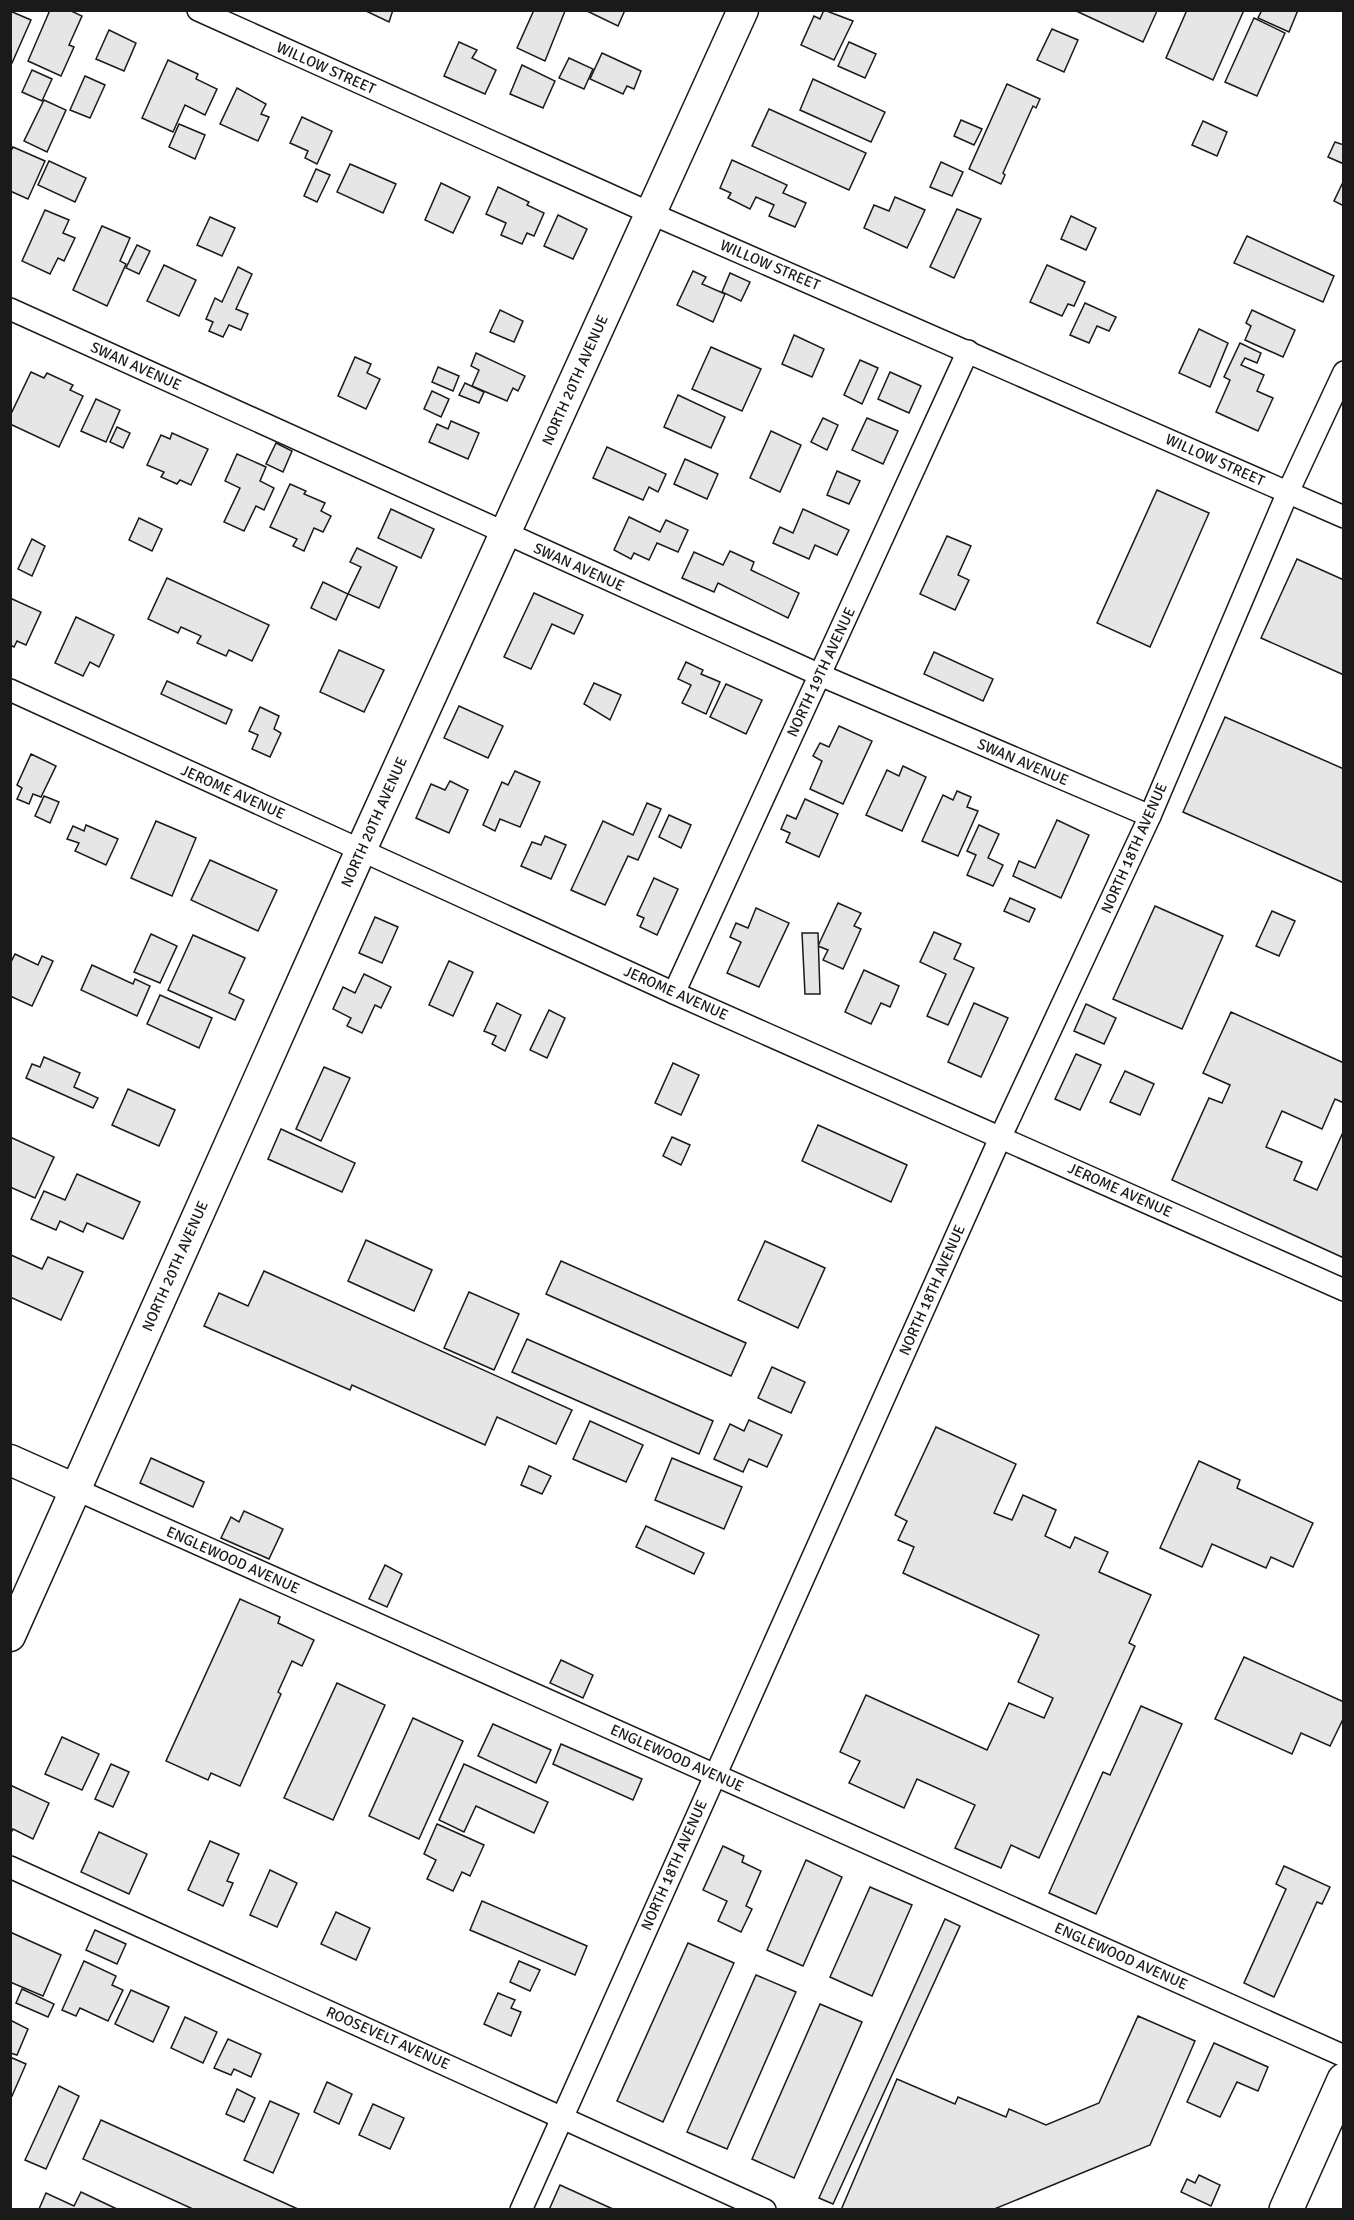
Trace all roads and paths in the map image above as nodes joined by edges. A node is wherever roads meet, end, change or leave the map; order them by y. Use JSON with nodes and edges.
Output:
{"nodes":[{"id":1,"x":198,"y":10,"type":"edge"},
{"id":2,"x":743,"y":10,"type":"edge"},
{"id":3,"x":650,"y":213,"type":"junction"},
{"id":4,"x":10,"y":309,"type":"edge"},
{"id":5,"x":968,"y":351,"type":"junction"},
{"id":6,"x":1344,"y":372,"type":"edge"},
{"id":7,"x":1288,"y":492,"type":"junction"},
{"id":8,"x":1344,"y":517,"type":"edge"},
{"id":9,"x":506,"y":534,"type":"junction"},
{"id":10,"x":820,"y":675,"type":"junction"},
{"id":11,"x":10,"y":690,"type":"edge"},
{"id":12,"x":1150,"y":816,"type":"junction"},
{"id":13,"x":361,"y":850,"type":"junction"},
{"id":14,"x":674,"y":993,"type":"junction"},
{"id":15,"x":1001,"y":1136,"type":"junction"},
{"id":16,"x":1344,"y":1290,"type":"edge"},
{"id":17,"x":10,"y":1460,"type":"edge"},
{"id":18,"x":75,"y":1489,"type":"junction"},
{"id":19,"x":10,"y":1636,"type":"edge"},
{"id":20,"x":715,"y":1775,"type":"junction"},
{"id":21,"x":10,"y":1867,"type":"edge"},
{"id":22,"x":1344,"y":2056,"type":"edge"},
{"id":23,"x":1344,"y":2080,"type":"edge"},
{"id":24,"x":562,"y":2117,"type":"junction"},
{"id":25,"x":521,"y":2210,"type":"edge"},
{"id":26,"x":765,"y":2210,"type":"edge"},
{"id":27,"x":1286,"y":2210,"type":"edge"}],
"edges":[{"from":1,"to":3,"type":"street","name":"WILLOW STREET"},
{"from":2,"to":3,"type":"street","name":"NORTH 20TH AVENUE"},
{"from":3,"to":5,"type":"street","name":"WILLOW STREET"},
{"from":3,"to":9,"type":"street","name":"NORTH 20TH AVENUE"},
{"from":4,"to":9,"type":"street","name":"SWAN AVENUE"},
{"from":5,"to":7,"type":"street","name":"WILLOW STREET"},
{"from":5,"to":10,"type":"street","name":"NORTH 19TH AVENUE"},
{"from":6,"to":7,"type":"street","name":"NORTH 18TH AVENUE"},
{"from":7,"to":8,"type":"street","name":"WILLOW STREET"},
{"from":7,"to":12,"type":"street","name":"NORTH 18TH AVENUE"},
{"from":9,"to":10,"type":"street","name":"SWAN AVENUE"},
{"from":9,"to":13,"type":"street","name":"NORTH 20TH AVENUE"},
{"from":10,"to":12,"type":"street","name":"SWAN AVENUE"},
{"from":10,"to":14,"type":"street","name":"NORTH 19TH AVENUE"},
{"from":11,"to":13,"type":"street","name":"JEROME AVENUE"},
{"from":12,"to":15,"type":"street","name":"NORTH 18TH AVENUE"},
{"from":13,"to":14,"type":"street","name":"JEROME AVENUE"},
{"from":13,"to":18,"type":"street","name":"NORTH 20TH AVENUE"},
{"from":14,"to":15,"type":"street","name":"JEROME AVENUE"},
{"from":15,"to":16,"type":"street","name":"JEROME AVENUE"},
{"from":15,"to":20,"type":"street","name":"NORTH 18TH AVENUE"},
{"from":17,"to":18,"type":"street","name":"ENGLEWOOD AVENUE"},
{"from":18,"to":19,"type":"street","name":"NORTH 20TH AVENUE"},
{"from":18,"to":20,"type":"street","name":"ENGLEWOOD AVENUE"},
{"from":20,"to":22,"type":"street","name":"ENGLEWOOD AVENUE"},
{"from":20,"to":24,"type":"street","name":"NORTH 18TH AVENUE"},
{"from":21,"to":24,"type":"street","name":"ROOSEVELT AVENUE"},
{"from":23,"to":27,"type":"main road"},
{"from":24,"to":25,"type":"street","name":"NORTH 18TH AVENUE"},
{"from":24,"to":26,"type":"street","name":"ROOSEVELT AVENUE"}]}
